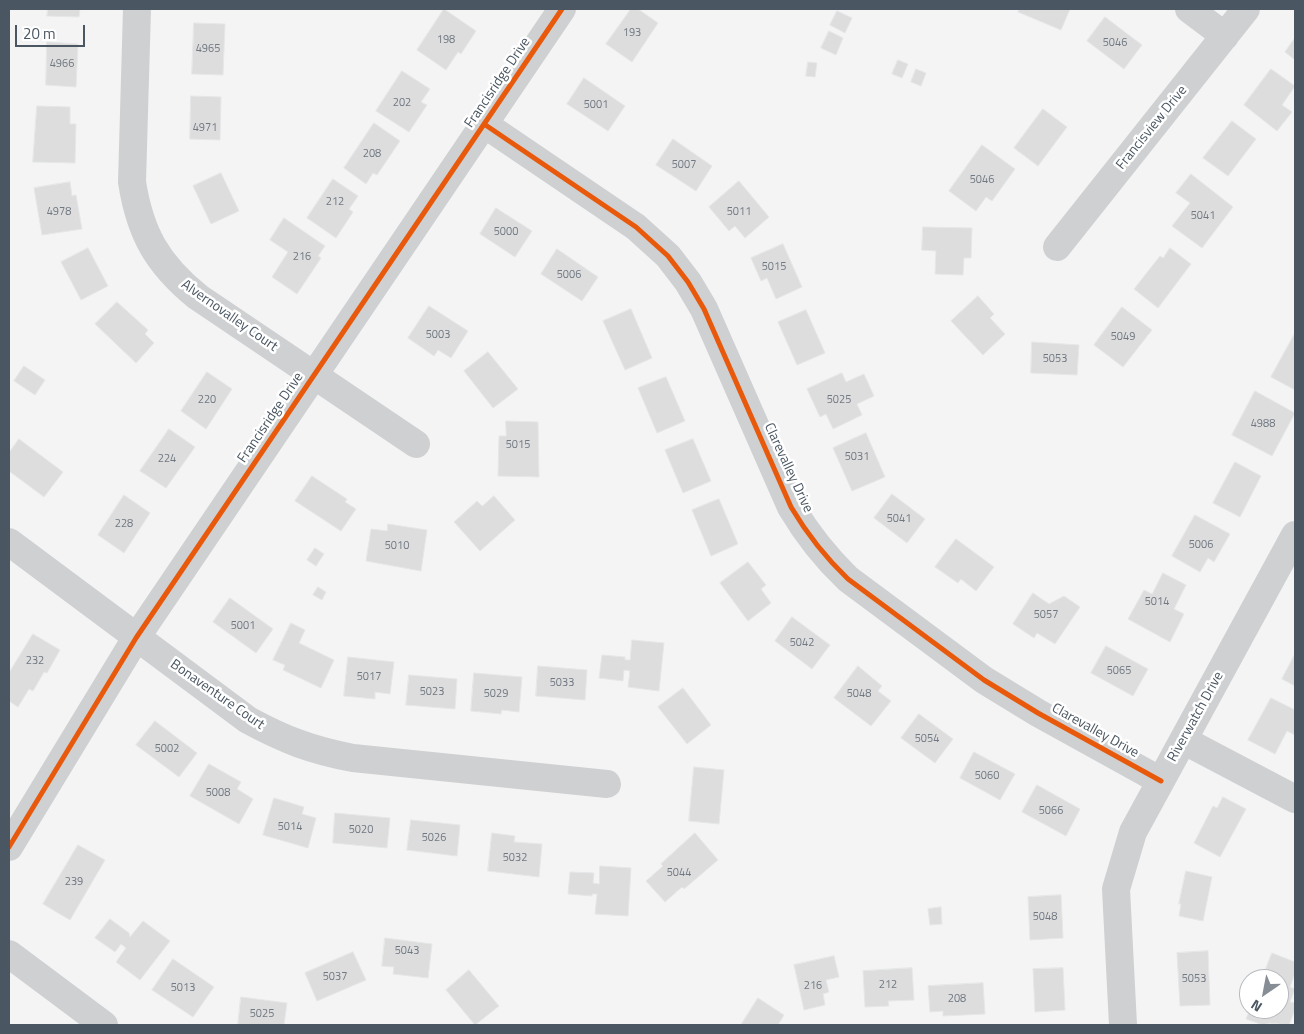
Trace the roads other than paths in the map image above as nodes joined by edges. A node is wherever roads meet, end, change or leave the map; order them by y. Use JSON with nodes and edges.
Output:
{"nodes":[{"id":1,"x":137,"y":9,"type":"edge"},
{"id":2,"x":562,"y":9,"type":"edge"},
{"id":3,"x":1189,"y":9,"type":"edge"},
{"id":4,"x":1246,"y":9,"type":"edge"},
{"id":5,"x":1225,"y":36,"type":"junction"},
{"id":6,"x":484,"y":124,"type":"junction"},
{"id":7,"x":1057,"y":247,"type":"dead end"},
{"id":8,"x":313,"y":375,"type":"junction"},
{"id":9,"x":416,"y":444,"type":"dead end"},
{"id":10,"x":1295,"y":535,"type":"edge"},
{"id":11,"x":9,"y":542,"type":"edge"},
{"id":12,"x":136,"y":638,"type":"junction"},
{"id":13,"x":1183,"y":740,"type":"junction"},
{"id":14,"x":1161,"y":780,"type":"junction"},
{"id":15,"x":607,"y":784,"type":"dead end"},
{"id":16,"x":1295,"y":799,"type":"edge"},
{"id":17,"x":9,"y":847,"type":"edge"},
{"id":18,"x":9,"y":954,"type":"edge"},
{"id":19,"x":104,"y":1025,"type":"edge"},
{"id":20,"x":1123,"y":1025,"type":"edge"}],
"edges":[{"from":1,"to":8,"type":"street","name":"Alvernovalley Court"},
{"from":2,"to":6,"type":"street","name":"Francisridge Drive"},
{"from":3,"to":5,"type":"street"},
{"from":4,"to":5,"type":"street","name":"Francisview Drive"},
{"from":5,"to":7,"type":"street","name":"Francisview Drive"},
{"from":6,"to":8,"type":"street","name":"Francisridge Drive"},
{"from":6,"to":14,"type":"street","name":"Clarevalley Drive"},
{"from":8,"to":9,"type":"street","name":"Alvernovalley Court"},
{"from":8,"to":12,"type":"street","name":"Francisridge Drive"},
{"from":10,"to":13,"type":"street","name":"Riverwatch Drive"},
{"from":11,"to":12,"type":"street","name":"Bonaventure Court"},
{"from":12,"to":15,"type":"street","name":"Bonaventure Court"},
{"from":12,"to":17,"type":"street","name":"Francisridge Drive"},
{"from":13,"to":14,"type":"street","name":"Riverwatch Drive"},
{"from":13,"to":16,"type":"street"},
{"from":14,"to":20,"type":"street","name":"Riverwatch Drive"},
{"from":18,"to":19,"type":"street"}]}
